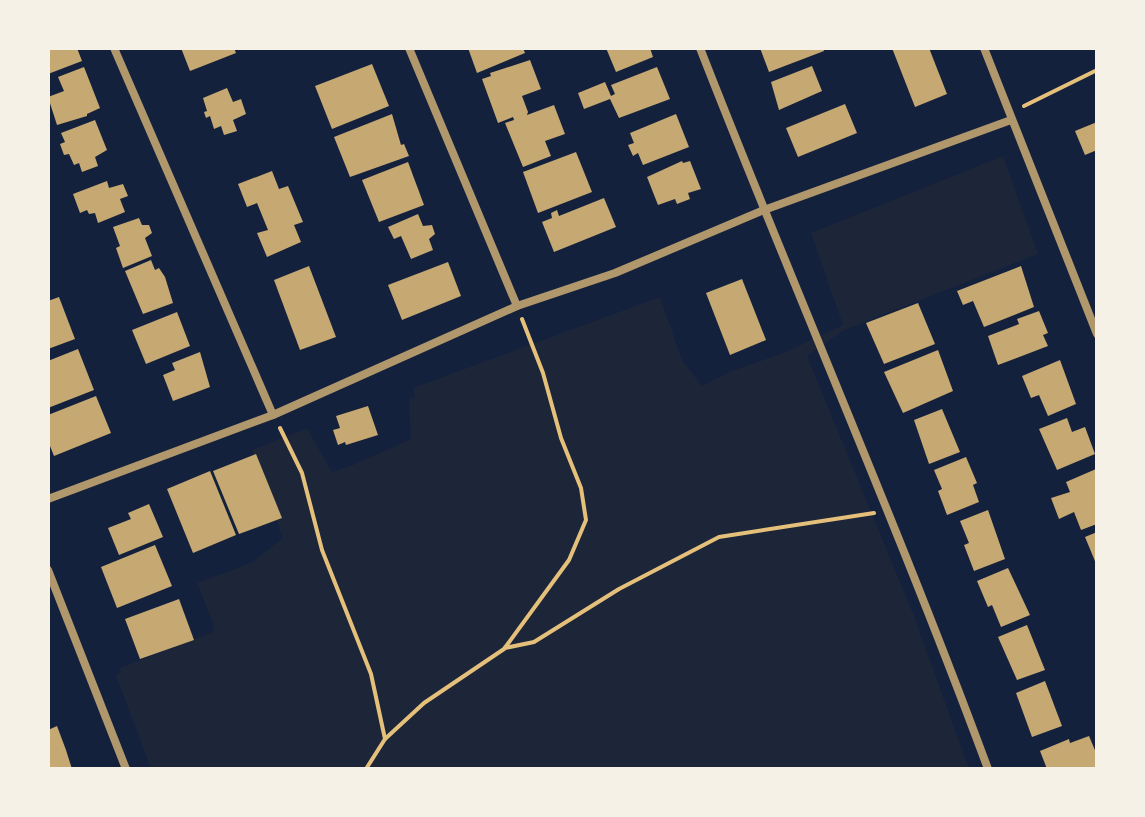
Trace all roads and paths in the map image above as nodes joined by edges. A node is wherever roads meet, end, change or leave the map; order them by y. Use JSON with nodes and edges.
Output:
{"nodes":[{"id":1,"x":114,"y":48,"type":"edge"},
{"id":2,"x":409,"y":48,"type":"edge"},
{"id":3,"x":700,"y":48,"type":"edge"},
{"id":4,"x":984,"y":48,"type":"edge"},
{"id":5,"x":1097,"y":70,"type":"edge"},
{"id":6,"x":1010,"y":117,"type":"junction"},
{"id":7,"x":764,"y":210,"type":"junction"},
{"id":8,"x":517,"y":306,"type":"junction"},
{"id":9,"x":1097,"y":334,"type":"edge"},
{"id":10,"x":273,"y":415,"type":"junction"},
{"id":11,"x":48,"y":499,"type":"edge"},
{"id":12,"x":888,"y":511,"type":"junction"},
{"id":13,"x":48,"y":570,"type":"edge"},
{"id":14,"x":504,"y":649,"type":"junction"},
{"id":15,"x":385,"y":739,"type":"junction"},
{"id":16,"x":126,"y":769,"type":"edge"},
{"id":17,"x":366,"y":769,"type":"edge"},
{"id":18,"x":988,"y":769,"type":"edge"}],
"edges":[{"from":1,"to":10,"type":"street"},
{"from":2,"to":8,"type":"street"},
{"from":3,"to":7,"type":"street"},
{"from":4,"to":6,"type":"street"},
{"from":5,"to":6,"type":"path"},
{"from":6,"to":7,"type":"street"},
{"from":6,"to":9,"type":"street"},
{"from":7,"to":8,"type":"street"},
{"from":7,"to":12,"type":"street"},
{"from":8,"to":10,"type":"street"},
{"from":8,"to":14,"type":"path"},
{"from":10,"to":11,"type":"street"},
{"from":10,"to":15,"type":"path"},
{"from":12,"to":14,"type":"path"},
{"from":12,"to":18,"type":"street"},
{"from":13,"to":16,"type":"street"},
{"from":14,"to":15,"type":"path"},
{"from":15,"to":17,"type":"path"}]}
